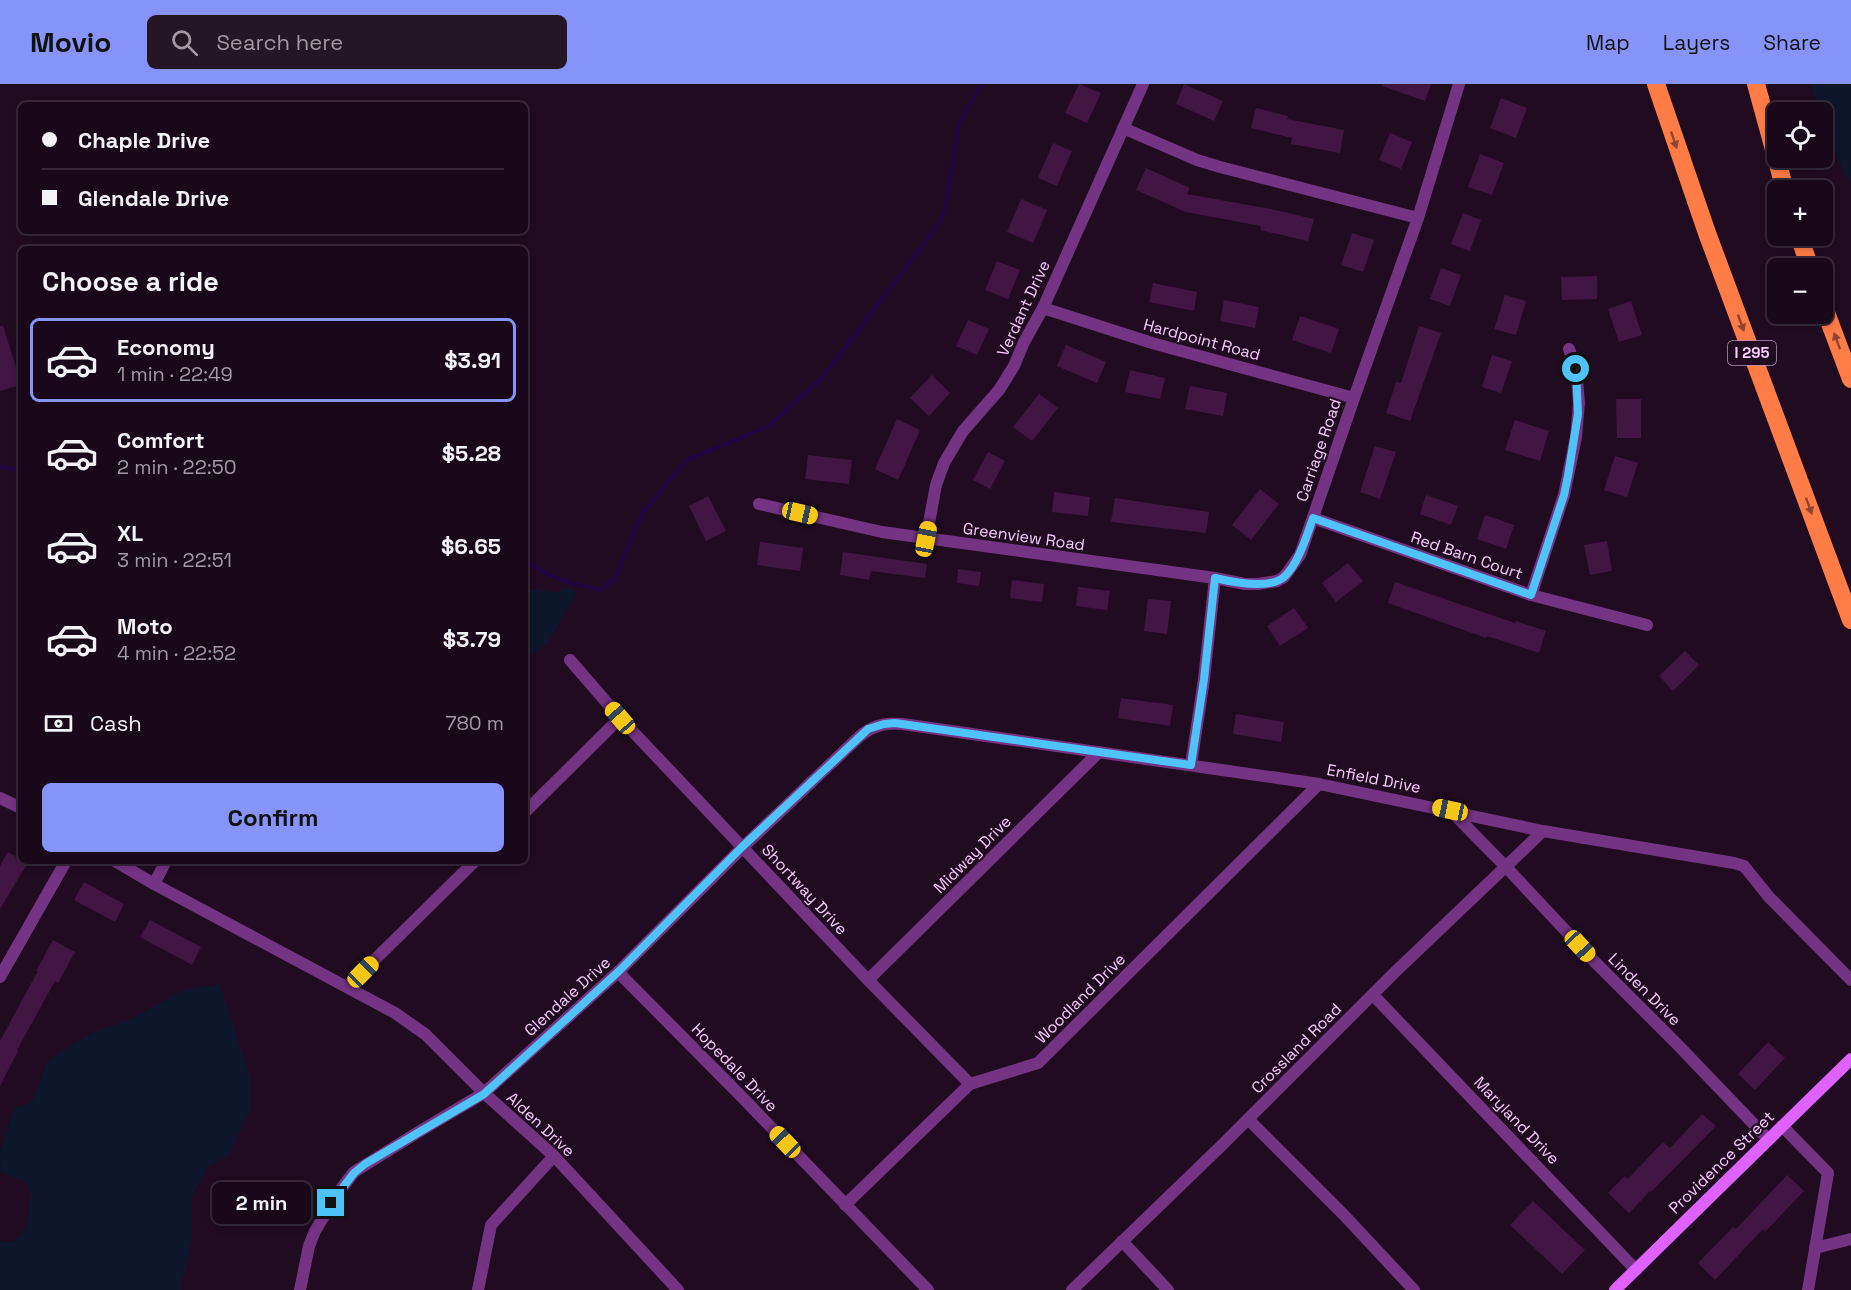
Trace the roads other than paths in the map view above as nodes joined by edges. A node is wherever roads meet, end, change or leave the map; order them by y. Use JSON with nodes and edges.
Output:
{"nodes":[{"id":1,"x":1143,"y":84,"type":"edge"},
{"id":2,"x":1459,"y":84,"type":"edge"},
{"id":3,"x":1656,"y":84,"type":"edge"},
{"id":4,"x":1756,"y":84,"type":"edge"},
{"id":5,"x":1123,"y":129,"type":"junction"},
{"id":6,"x":1782,"y":180,"type":"edge"},
{"id":7,"x":1418,"y":218,"type":"junction"},
{"id":8,"x":1043,"y":308,"type":"junction"},
{"id":9,"x":1830,"y":324,"type":"edge"},
{"id":10,"x":1569,"y":349,"type":"dead end"},
{"id":11,"x":1851,"y":379,"type":"edge"},
{"id":12,"x":1353,"y":398,"type":"junction"},
{"id":13,"x":759,"y":504,"type":"dead end"},
{"id":14,"x":1313,"y":518,"type":"junction"},
{"id":15,"x":926,"y":539,"type":"junction"},
{"id":16,"x":1215,"y":578,"type":"junction"},
{"id":17,"x":1531,"y":595,"type":"junction"},
{"id":18,"x":1851,"y":620,"type":"edge"},
{"id":19,"x":1647,"y":626,"type":"dead end"},
{"id":20,"x":570,"y":660,"type":"dead end"},
{"id":21,"x":620,"y":718,"type":"junction"},
{"id":22,"x":876,"y":726,"type":"joint"},
{"id":23,"x":1099,"y":752,"type":"junction"},
{"id":24,"x":1191,"y":765,"type":"junction"},
{"id":25,"x":1319,"y":784,"type":"junction"},
{"id":26,"x":0,"y":798,"type":"edge"},
{"id":27,"x":18,"y":807,"type":"edge"},
{"id":28,"x":528,"y":809,"type":"edge"},
{"id":29,"x":1450,"y":810,"type":"junction"},
{"id":30,"x":1543,"y":831,"type":"junction"},
{"id":31,"x":742,"y":847,"type":"junction"},
{"id":32,"x":64,"y":864,"type":"edge"},
{"id":33,"x":120,"y":864,"type":"edge"},
{"id":34,"x":164,"y":864,"type":"edge"},
{"id":35,"x":472,"y":864,"type":"edge"},
{"id":36,"x":1506,"y":867,"type":"junction"},
{"id":37,"x":154,"y":884,"type":"junction"},
{"id":38,"x":618,"y":972,"type":"junction"},
{"id":39,"x":0,"y":977,"type":"edge"},
{"id":40,"x":868,"y":980,"type":"junction"},
{"id":41,"x":1851,"y":980,"type":"edge"},
{"id":42,"x":346,"y":987,"type":"junction"},
{"id":43,"x":1373,"y":995,"type":"junction"},
{"id":44,"x":1851,"y":1059,"type":"edge"},
{"id":45,"x":970,"y":1084,"type":"junction"},
{"id":46,"x":484,"y":1094,"type":"junction"},
{"id":47,"x":1248,"y":1119,"type":"junction"},
{"id":48,"x":1782,"y":1126,"type":"junction"},
{"id":49,"x":1768,"y":1139,"type":"junction"},
{"id":50,"x":554,"y":1156,"type":"junction"},
{"id":51,"x":845,"y":1206,"type":"junction"},
{"id":52,"x":1851,"y":1239,"type":"edge"},
{"id":53,"x":1122,"y":1241,"type":"junction"},
{"id":54,"x":1815,"y":1248,"type":"junction"},
{"id":55,"x":1636,"y":1269,"type":"junction"},
{"id":56,"x":300,"y":1290,"type":"edge"},
{"id":57,"x":478,"y":1290,"type":"edge"},
{"id":58,"x":678,"y":1290,"type":"edge"},
{"id":59,"x":927,"y":1290,"type":"edge"},
{"id":60,"x":1072,"y":1290,"type":"edge"},
{"id":61,"x":1168,"y":1290,"type":"edge"},
{"id":62,"x":1414,"y":1290,"type":"edge"},
{"id":63,"x":1614,"y":1290,"type":"edge"},
{"id":64,"x":1808,"y":1290,"type":"edge"}],
"edges":[{"from":1,"to":5,"type":"street","name":"Verdant Drive"},
{"from":2,"to":7,"type":"street","name":"Carriage Road"},
{"from":3,"to":18,"type":"highway","number":"I 295","one_way":true},
{"from":4,"to":6,"type":"highway"},
{"from":5,"to":7,"type":"street"},
{"from":5,"to":8,"type":"street","name":"Verdant Drive"},
{"from":7,"to":12,"type":"street","name":"Carriage Road"},
{"from":8,"to":12,"type":"street","name":"Hardpoint Road"},
{"from":8,"to":15,"type":"street","name":"Verdant Drive"},
{"from":11,"to":9,"type":"highway","one_way":true},
{"from":10,"to":17,"type":"street"},
{"from":12,"to":14,"type":"street","name":"Carriage Road"},
{"from":13,"to":15,"type":"street","name":"Greenview Road"},
{"from":14,"to":16,"type":"street","name":"Carriage Road"},
{"from":14,"to":17,"type":"street","name":"Red Barn Court"},
{"from":15,"to":16,"type":"street","name":"Greenview Road"},
{"from":16,"to":24,"type":"street"},
{"from":17,"to":19,"type":"street","name":"Red Barn Court"},
{"from":20,"to":21,"type":"street","name":"Shortway Drive"},
{"from":21,"to":28,"type":"street"},
{"from":21,"to":31,"type":"street","name":"Shortway Drive"},
{"from":22,"to":23,"type":"street","name":"Enfield Drive"},
{"from":22,"to":31,"type":"street","name":"Glendale Drive"},
{"from":23,"to":24,"type":"street","name":"Enfield Drive"},
{"from":23,"to":40,"type":"street","name":"Midway Drive"},
{"from":24,"to":25,"type":"street","name":"Enfield Drive"},
{"from":25,"to":29,"type":"street","name":"Enfield Drive"},
{"from":25,"to":45,"type":"street","name":"Woodland Drive"},
{"from":26,"to":27,"type":"street"},
{"from":29,"to":30,"type":"street","name":"Enfield Drive"},
{"from":29,"to":36,"type":"street","name":"Linden Drive"},
{"from":30,"to":36,"type":"street","name":"Crossland Road"},
{"from":30,"to":41,"type":"street","name":"Enfield Drive"},
{"from":31,"to":38,"type":"street","name":"Glendale Drive"},
{"from":31,"to":40,"type":"street","name":"Shortway Drive"},
{"from":32,"to":39,"type":"street"},
{"from":33,"to":37,"type":"street","name":"Alden Drive"},
{"from":34,"to":37,"type":"street"},
{"from":35,"to":42,"type":"street"},
{"from":36,"to":43,"type":"street","name":"Crossland Road"},
{"from":36,"to":49,"type":"street","name":"Linden Drive"},
{"from":37,"to":42,"type":"street","name":"Alden Drive"},
{"from":38,"to":46,"type":"street","name":"Glendale Drive"},
{"from":38,"to":51,"type":"street","name":"Hopedale Drive"},
{"from":40,"to":45,"type":"street","name":"Shortway Drive"},
{"from":42,"to":46,"type":"street","name":"Alden Drive"},
{"from":43,"to":47,"type":"street","name":"Crossland Road"},
{"from":43,"to":55,"type":"street","name":"Maryland Drive"},
{"from":44,"to":48,"type":"main road","name":"Providence Street"},
{"from":45,"to":51,"type":"street","name":"Woodland Drive"},
{"from":46,"to":50,"type":"street","name":"Alden Drive"},
{"from":46,"to":56,"type":"street","name":"Glendale Drive"},
{"from":47,"to":53,"type":"street","name":"Crossland Road"},
{"from":47,"to":62,"type":"street"},
{"from":48,"to":49,"type":"main road","name":"Providence Street"},
{"from":48,"to":54,"type":"street"},
{"from":49,"to":55,"type":"main road","name":"Providence Street"},
{"from":50,"to":57,"type":"street"},
{"from":50,"to":58,"type":"street","name":"Alden Drive"},
{"from":51,"to":59,"type":"street","name":"Hopedale Drive"},
{"from":52,"to":54,"type":"street"},
{"from":53,"to":60,"type":"street","name":"Crossland Road"},
{"from":53,"to":61,"type":"street"},
{"from":54,"to":64,"type":"street"},
{"from":55,"to":63,"type":"main road","name":"Providence Street"}]}
